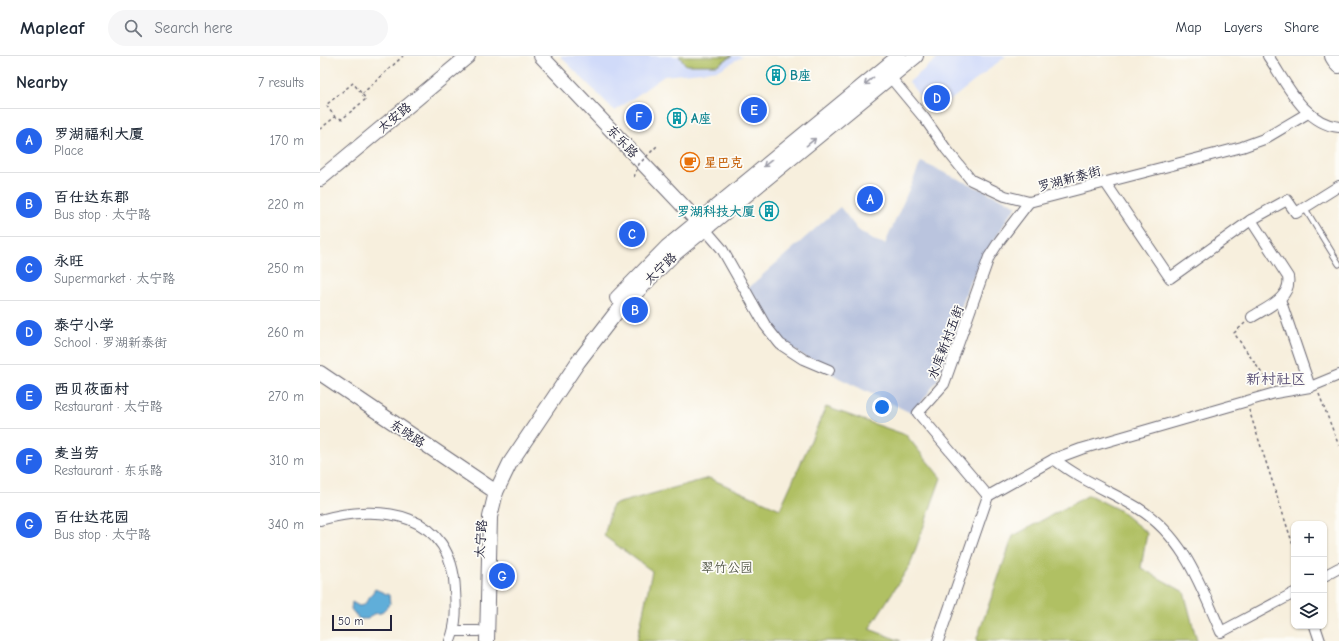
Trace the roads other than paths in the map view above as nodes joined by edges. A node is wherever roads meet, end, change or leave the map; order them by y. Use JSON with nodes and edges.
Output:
{"nodes":[{"id":1,"x":468,"y":56,"type":"edge"},
{"id":2,"x":541,"y":56,"type":"edge"},
{"id":3,"x":899,"y":56,"type":"edge"},
{"id":4,"x":916,"y":56,"type":"edge"},
{"id":5,"x":1268,"y":56,"type":"edge"},
{"id":6,"x":1334,"y":56,"type":"edge"},
{"id":7,"x":1339,"y":64,"type":"edge"},
{"id":8,"x":887,"y":73,"type":"junction"},
{"id":9,"x":1308,"y":113,"type":"junction"},
{"id":10,"x":1339,"y":127,"type":"edge"},
{"id":11,"x":320,"y":179,"type":"edge"},
{"id":12,"x":1105,"y":182,"type":"junction"},
{"id":13,"x":1339,"y":186,"type":"edge"},
{"id":14,"x":1029,"y":202,"type":"junction"},
{"id":15,"x":1304,"y":208,"type":"junction"},
{"id":16,"x":1251,"y":220,"type":"junction"},
{"id":17,"x":701,"y":224,"type":"junction"},
{"id":18,"x":1339,"y":264,"type":"edge"},
{"id":19,"x":1280,"y":299,"type":"junction"},
{"id":20,"x":1252,"y":317,"type":"road end"},
{"id":21,"x":829,"y":370,"type":"dead end"},
{"id":22,"x":320,"y":373,"type":"edge"},
{"id":23,"x":1339,"y":375,"type":"edge"},
{"id":24,"x":1312,"y":386,"type":"junction"},
{"id":25,"x":1054,"y":459,"type":"junction"},
{"id":26,"x":492,"y":490,"type":"junction"},
{"id":27,"x":988,"y":496,"type":"junction"},
{"id":28,"x":320,"y":520,"type":"edge"},
{"id":29,"x":1339,"y":568,"type":"edge"},
{"id":30,"x":1327,"y":574,"type":"edge"},
{"id":31,"x":1291,"y":595,"type":"edge"},
{"id":32,"x":1316,"y":629,"type":"edge"},
{"id":33,"x":452,"y":636,"type":"edge"},
{"id":34,"x":481,"y":638,"type":"edge"},
{"id":35,"x":938,"y":641,"type":"edge"},
{"id":36,"x":1320,"y":641,"type":"edge"}],
"edges":[{"from":1,"to":11,"type":"main road","name":"太安路"},
{"from":2,"to":17,"type":"main road","name":"东乐路"},
{"from":3,"to":8,"type":"main road","name":"太宁路"},
{"from":4,"to":8,"type":"main road","name":"太宁路"},
{"from":5,"to":9,"type":"street"},
{"from":6,"to":7,"type":"highway"},
{"from":8,"to":14,"type":"street","name":"罗湖新泰街"},
{"from":8,"to":17,"type":"main road","name":"太宁路"},
{"from":9,"to":10,"type":"street"},
{"from":9,"to":12,"type":"street","name":"罗湖新泰街"},
{"from":12,"to":14,"type":"street","name":"罗湖新泰街"},
{"from":12,"to":16,"type":"street"},
{"from":13,"to":15,"type":"street"},
{"from":14,"to":27,"type":"street","name":"水库新村五街"},
{"from":15,"to":16,"type":"street"},
{"from":15,"to":18,"type":"lane"},
{"from":16,"to":19,"type":"street"},
{"from":17,"to":21,"type":"street"},
{"from":17,"to":26,"type":"main road","name":"太宁路"},
{"from":19,"to":20,"type":"street"},
{"from":19,"to":24,"type":"street"},
{"from":22,"to":26,"type":"main road","name":"东晓路"},
{"from":23,"to":24,"type":"street"},
{"from":24,"to":25,"type":"street"},
{"from":25,"to":27,"type":"street"},
{"from":25,"to":31,"type":"street"},
{"from":26,"to":34,"type":"main road","name":"太宁路"},
{"from":27,"to":35,"type":"street"},
{"from":28,"to":33,"type":"street"},
{"from":29,"to":30,"type":"street"},
{"from":32,"to":36,"type":"street"},
{"from":33,"to":34,"type":"street"}]}
